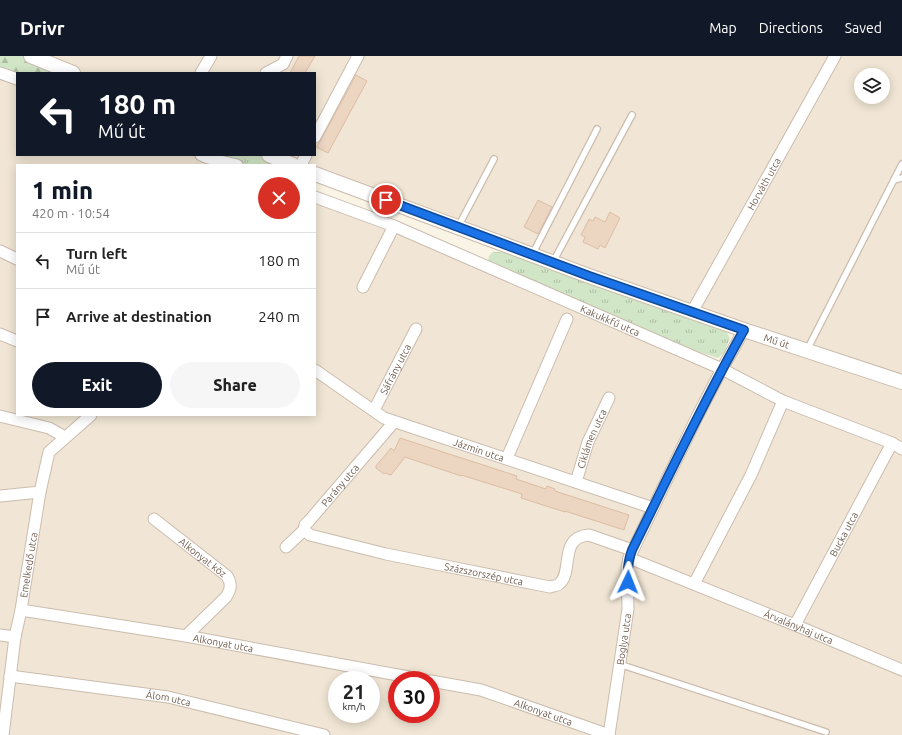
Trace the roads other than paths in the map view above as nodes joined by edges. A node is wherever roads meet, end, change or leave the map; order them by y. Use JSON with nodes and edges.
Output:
{"nodes":[{"id":1,"x":31,"y":56,"type":"edge"},
{"id":2,"x":211,"y":56,"type":"edge"},
{"id":3,"x":287,"y":56,"type":"edge"},
{"id":4,"x":358,"y":56,"type":"edge"},
{"id":5,"x":835,"y":56,"type":"edge"},
{"id":6,"x":70,"y":72,"type":"edge"},
{"id":7,"x":202,"y":72,"type":"edge"},
{"id":8,"x":268,"y":72,"type":"edge"},
{"id":9,"x":0,"y":73,"type":"edge"},
{"id":10,"x":16,"y":79,"type":"edge"},
{"id":11,"x":632,"y":115,"type":"dead end"},
{"id":12,"x":597,"y":129,"type":"dead end"},
{"id":13,"x":316,"y":136,"type":"edge"},
{"id":14,"x":203,"y":156,"type":"edge"},
{"id":15,"x":271,"y":156,"type":"edge"},
{"id":16,"x":494,"y":159,"type":"dead end"},
{"id":17,"x":233,"y":164,"type":"edge"},
{"id":18,"x":286,"y":164,"type":"edge"},
{"id":19,"x":902,"y":164,"type":"edge"},
{"id":20,"x":316,"y":174,"type":"edge"},
{"id":21,"x":902,"y":178,"type":"edge"},
{"id":22,"x":894,"y":180,"type":"junction"},
{"id":23,"x":316,"y":197,"type":"edge"},
{"id":24,"x":394,"y":226,"type":"junction"},
{"id":25,"x":458,"y":227,"type":"junction"},
{"id":26,"x":0,"y":252,"type":"edge"},
{"id":27,"x":532,"y":255,"type":"junction"},
{"id":28,"x":16,"y":259,"type":"edge"},
{"id":29,"x":553,"y":263,"type":"junction"},
{"id":30,"x":363,"y":287,"type":"dead end"},
{"id":31,"x":692,"y":312,"type":"junction"},
{"id":32,"x":567,"y":319,"type":"dead end"},
{"id":33,"x":416,"y":329,"type":"dead end"},
{"id":34,"x":744,"y":330,"type":"junction"},
{"id":35,"x":0,"y":334,"type":"edge"},
{"id":36,"x":16,"y":341,"type":"edge"},
{"id":37,"x":806,"y":350,"type":"junction"},
{"id":38,"x":722,"y":369,"type":"junction"},
{"id":39,"x":316,"y":371,"type":"edge"},
{"id":40,"x":902,"y":382,"type":"edge"},
{"id":41,"x":609,"y":398,"type":"dead end"},
{"id":42,"x":783,"y":401,"type":"junction"},
{"id":43,"x":374,"y":410,"type":"junction"},
{"id":44,"x":0,"y":416,"type":"edge"},
{"id":45,"x":90,"y":416,"type":"edge"},
{"id":46,"x":394,"y":422,"type":"junction"},
{"id":47,"x":65,"y":437,"type":"junction"},
{"id":48,"x":892,"y":443,"type":"junction"},
{"id":49,"x":902,"y":449,"type":"edge"},
{"id":50,"x":507,"y":458,"type":"junction"},
{"id":51,"x":576,"y":482,"type":"junction"},
{"id":52,"x":40,"y":492,"type":"junction"},
{"id":53,"x":0,"y":496,"type":"edge"},
{"id":54,"x":653,"y":508,"type":"junction"},
{"id":55,"x":154,"y":519,"type":"dead end"},
{"id":56,"x":304,"y":530,"type":"junction"},
{"id":57,"x":286,"y":547,"type":"dead end"},
{"id":58,"x":631,"y":554,"type":"junction"},
{"id":59,"x":694,"y":584,"type":"junction"},
{"id":60,"x":21,"y":610,"type":"junction"},
{"id":61,"x":795,"y":625,"type":"junction"},
{"id":62,"x":0,"y":635,"type":"edge"},
{"id":63,"x":186,"y":636,"type":"junction"},
{"id":64,"x":15,"y":637,"type":"junction"},
{"id":65,"x":620,"y":664,"type":"junction"},
{"id":66,"x":902,"y":670,"type":"edge"},
{"id":67,"x":388,"y":673,"type":"edge"},
{"id":68,"x":10,"y":676,"type":"junction"},
{"id":69,"x":440,"y":683,"type":"edge"},
{"id":70,"x":3,"y":714,"type":"edge"},
{"id":71,"x":826,"y":732,"type":"dead end"},
{"id":72,"x":3,"y":735,"type":"edge"},
{"id":73,"x":324,"y":735,"type":"edge"},
{"id":74,"x":609,"y":735,"type":"edge"}],
"edges":[{"from":1,"to":6,"type":"street"},
{"from":2,"to":7,"type":"street"},
{"from":3,"to":8,"type":"street"},
{"from":4,"to":13,"type":"street"},
{"from":5,"to":31,"type":"street","name":"Horváth utca"},
{"from":9,"to":10,"type":"street"},
{"from":11,"to":29,"type":"lane"},
{"from":12,"to":27,"type":"lane"},
{"from":14,"to":17,"type":"street"},
{"from":15,"to":18,"type":"street"},
{"from":16,"to":25,"type":"lane"},
{"from":19,"to":22,"type":"lane"},
{"from":20,"to":25,"type":"street","name":"Mű út"},
{"from":21,"to":22,"type":"lane"},
{"from":22,"to":37,"type":"lane"},
{"from":23,"to":24,"type":"street","name":"Kakukkfű utca"},
{"from":24,"to":30,"type":"street"},
{"from":24,"to":38,"type":"street","name":"Kakukkfű utca"},
{"from":25,"to":27,"type":"street","name":"Mű út"},
{"from":26,"to":28,"type":"street"},
{"from":27,"to":29,"type":"street","name":"Mű út"},
{"from":29,"to":31,"type":"street","name":"Mű út"},
{"from":31,"to":34,"type":"street","name":"Mű út"},
{"from":32,"to":50,"type":"street"},
{"from":33,"to":43,"type":"street","name":"Sáfrány utca"},
{"from":34,"to":37,"type":"street","name":"Mű út"},
{"from":34,"to":38,"type":"street","name":"Boglya utca"},
{"from":35,"to":36,"type":"street"},
{"from":37,"to":40,"type":"street","name":"Mű út"},
{"from":38,"to":42,"type":"street","name":"Kakukkfű utca"},
{"from":38,"to":54,"type":"street","name":"Boglya utca"},
{"from":39,"to":43,"type":"street","name":"Jázmin utca"},
{"from":41,"to":51,"type":"street","name":"Ciklámen utca"},
{"from":42,"to":48,"type":"street","name":"Kakukkfű utca"},
{"from":42,"to":59,"type":"street"},
{"from":43,"to":46,"type":"street","name":"Jázmin utca"},
{"from":44,"to":47,"type":"street"},
{"from":45,"to":47,"type":"street","name":"Emelkedő utca"},
{"from":46,"to":50,"type":"street","name":"Jázmin utca"},
{"from":46,"to":56,"type":"street","name":"Parány utca"},
{"from":47,"to":52,"type":"street","name":"Emelkedő utca"},
{"from":48,"to":49,"type":"street","name":"Kakukkfű utca"},
{"from":48,"to":61,"type":"street","name":"Bucka utca"},
{"from":50,"to":51,"type":"street","name":"Jázmin utca"},
{"from":51,"to":54,"type":"street","name":"Jázmin utca"},
{"from":52,"to":53,"type":"street"},
{"from":52,"to":60,"type":"street","name":"Emelkedő utca"},
{"from":54,"to":58,"type":"street","name":"Boglya utca"},
{"from":55,"to":63,"type":"street","name":"Alkonyat köz"},
{"from":56,"to":57,"type":"street","name":"Parány utca"},
{"from":56,"to":58,"type":"street","name":"Százszorszép utca"},
{"from":58,"to":59,"type":"street","name":"Árvalányhaj utca"},
{"from":58,"to":65,"type":"street","name":"Boglya utca"},
{"from":59,"to":61,"type":"street","name":"Árvalányhaj utca"},
{"from":60,"to":63,"type":"street","name":"Alkonyat utca"},
{"from":60,"to":64,"type":"street","name":"Emelkedő utca"},
{"from":61,"to":66,"type":"street","name":"Árvalányhaj utca"},
{"from":62,"to":64,"type":"street"},
{"from":63,"to":67,"type":"street","name":"Alkonyat utca"},
{"from":64,"to":68,"type":"street","name":"Emelkedő utca"},
{"from":65,"to":71,"type":"lane"},
{"from":65,"to":74,"type":"street","name":"Boglya utca"},
{"from":68,"to":70,"type":"street","name":"Emelkedő utca"},
{"from":68,"to":73,"type":"street","name":"Álom utca"},
{"from":69,"to":74,"type":"street","name":"Alkonyat utca"},
{"from":70,"to":72,"type":"street","name":"Emelkedő utca"}]}
